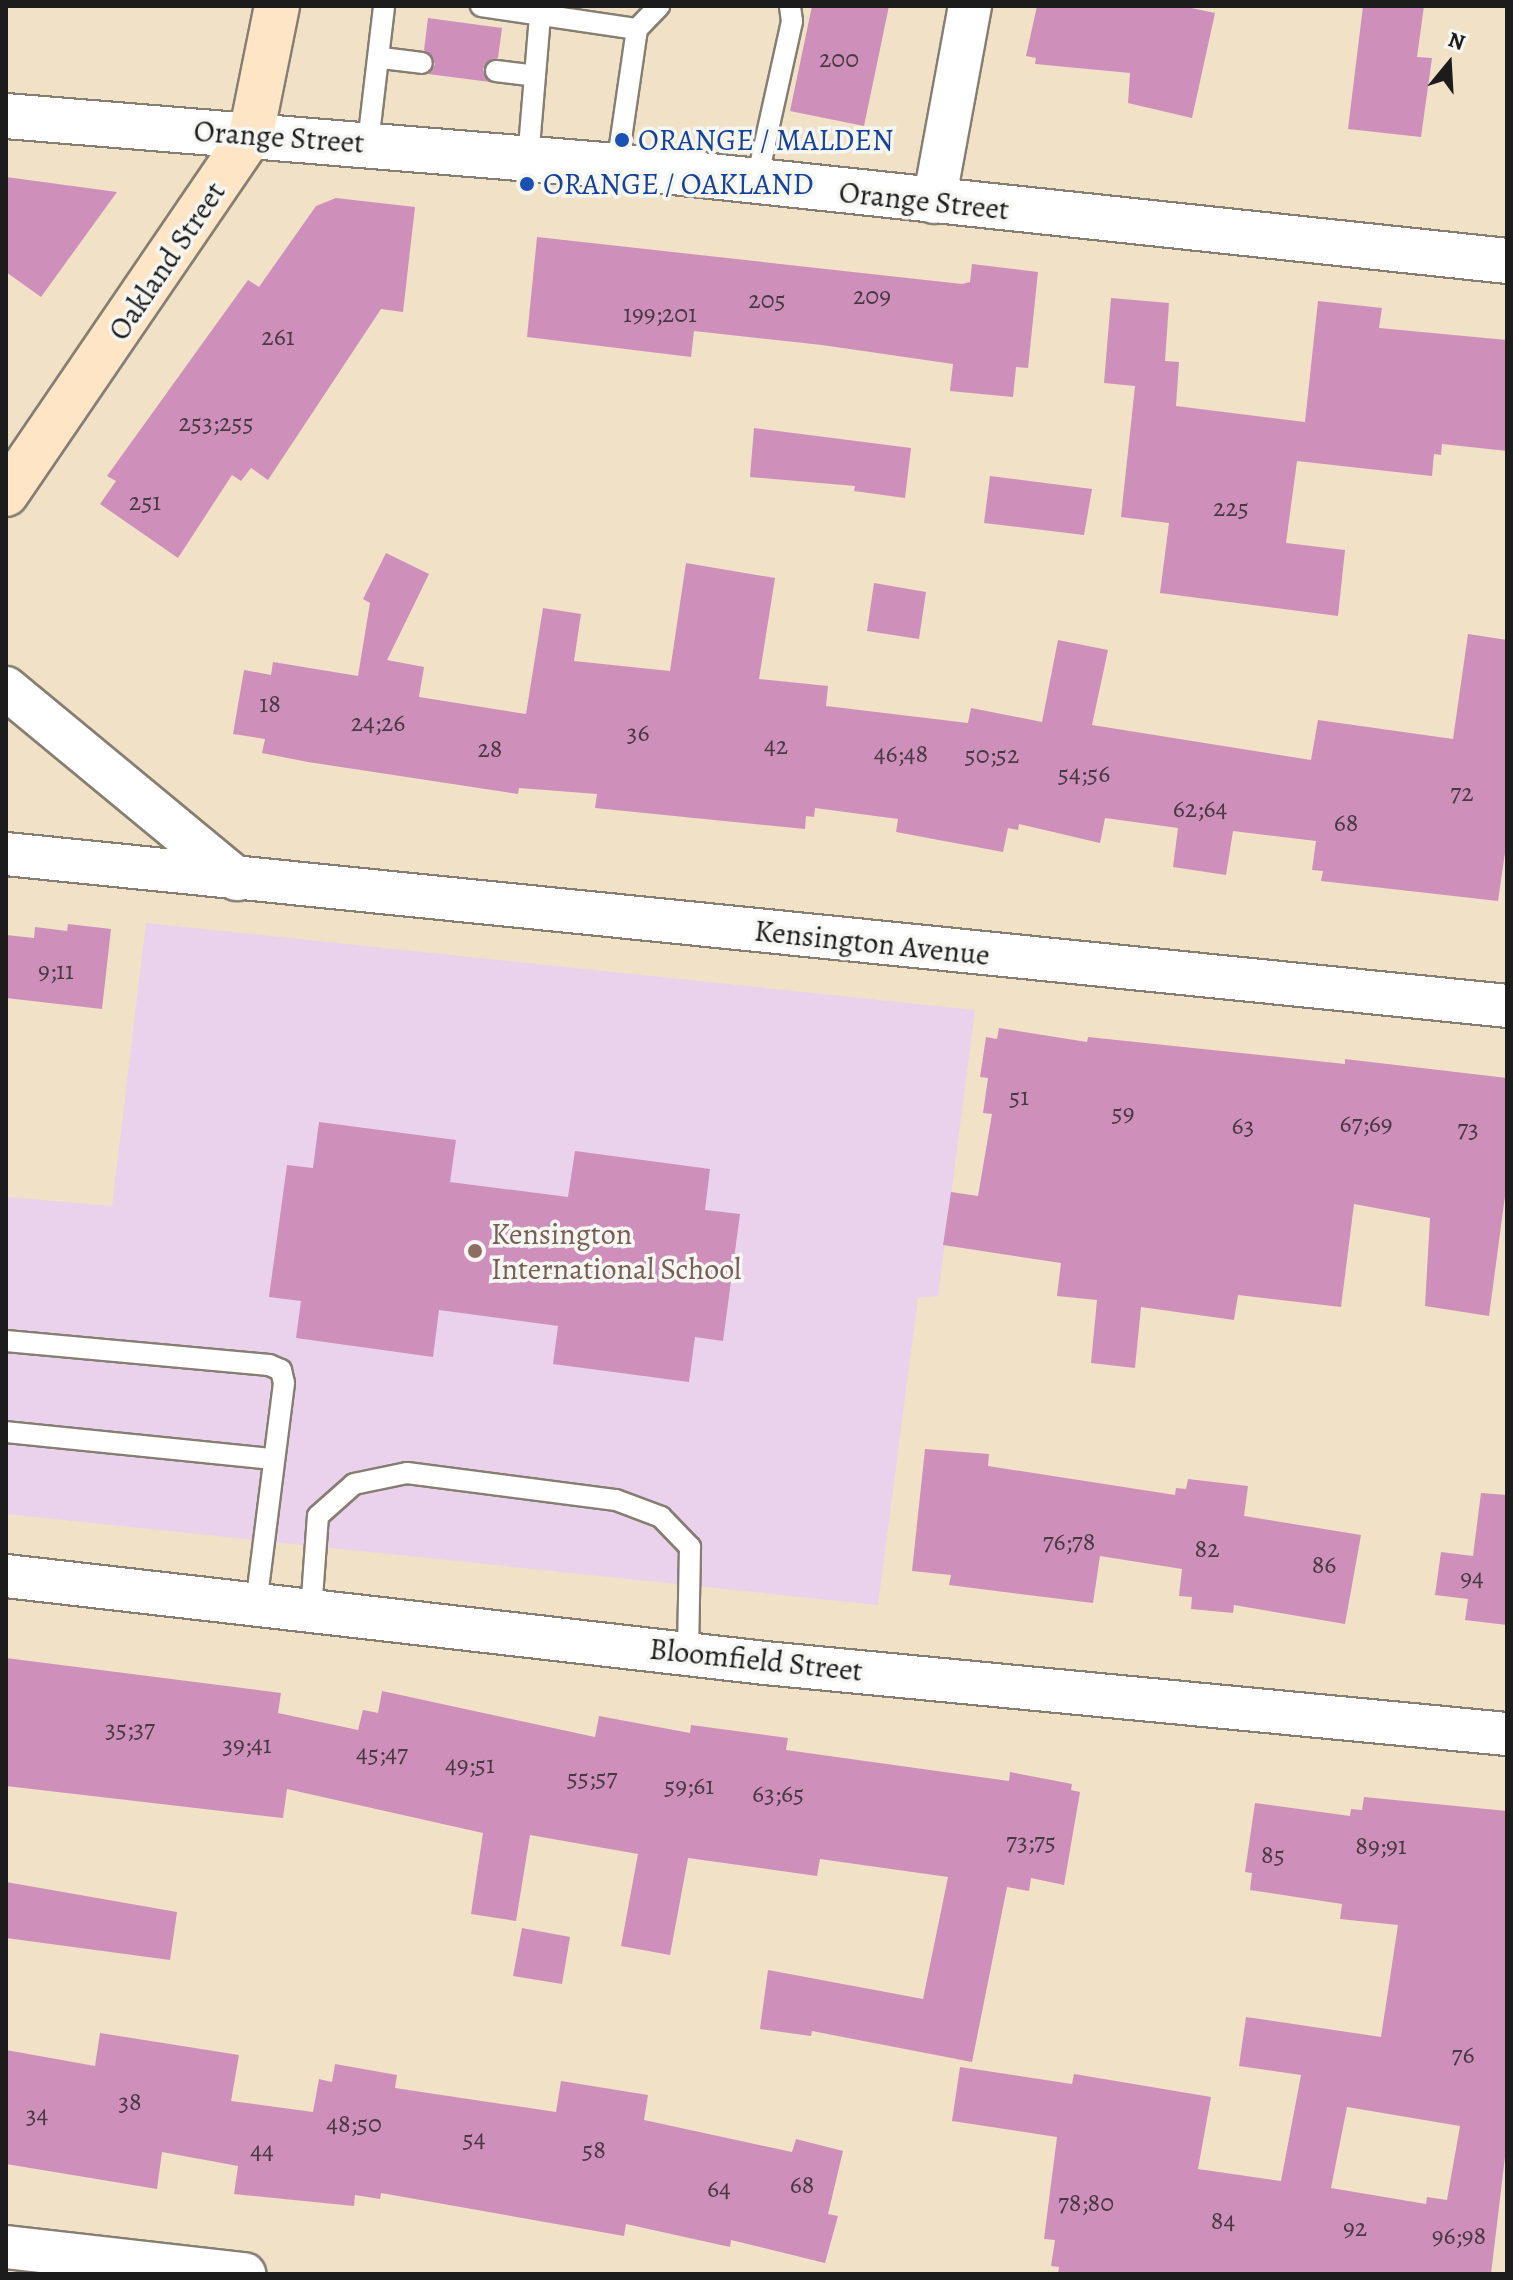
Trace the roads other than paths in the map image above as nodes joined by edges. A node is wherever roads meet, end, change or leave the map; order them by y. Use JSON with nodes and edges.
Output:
{"nodes":[{"id":1,"x":277,"y":6,"type":"edge"},
{"id":2,"x":384,"y":6,"type":"edge"},
{"id":3,"x":481,"y":6,"type":"edge"},
{"id":4,"x":659,"y":6,"type":"edge"},
{"id":5,"x":790,"y":6,"type":"edge"},
{"id":6,"x":970,"y":6,"type":"edge"},
{"id":7,"x":540,"y":17,"type":"junction"},
{"id":8,"x":637,"y":29,"type":"junction"},
{"id":9,"x":382,"y":58,"type":"junction"},
{"id":10,"x":422,"y":63,"type":"dead end"},
{"id":11,"x":496,"y":71,"type":"dead end"},
{"id":12,"x":535,"y":76,"type":"junction"},
{"id":13,"x":6,"y":116,"type":"edge"},
{"id":14,"x":251,"y":135,"type":"junction"},
{"id":15,"x":368,"y":143,"type":"junction"},
{"id":16,"x":528,"y":159,"type":"junction"},
{"id":17,"x":617,"y":166,"type":"junction"},
{"id":18,"x":756,"y":184,"type":"junction"},
{"id":19,"x":934,"y":202,"type":"junction"},
{"id":20,"x":1507,"y":261,"type":"edge"},
{"id":21,"x":6,"y":494,"type":"edge"},
{"id":22,"x":6,"y":688,"type":"edge"},
{"id":23,"x":6,"y":854,"type":"edge"},
{"id":24,"x":237,"y":879,"type":"junction"},
{"id":25,"x":1507,"y":1006,"type":"edge"},
{"id":26,"x":6,"y":1341,"type":"edge"},
{"id":27,"x":6,"y":1432,"type":"edge"},
{"id":28,"x":271,"y":1459,"type":"junction"},
{"id":29,"x":6,"y":1576,"type":"edge"},
{"id":30,"x":256,"y":1604,"type":"junction"},
{"id":31,"x":311,"y":1611,"type":"junction"},
{"id":32,"x":688,"y":1654,"type":"junction"},
{"id":33,"x":1507,"y":1734,"type":"edge"},
{"id":34,"x":6,"y":2247,"type":"edge"},
{"id":35,"x":244,"y":2274,"type":"edge"}],
"edges":[{"from":1,"to":14,"type":"main road","name":"Oakland Street"},
{"from":2,"to":9,"type":"lane"},
{"from":3,"to":7,"type":"lane"},
{"from":4,"to":8,"type":"lane"},
{"from":5,"to":18,"type":"lane"},
{"from":6,"to":19,"type":"street"},
{"from":7,"to":8,"type":"lane"},
{"from":7,"to":12,"type":"lane"},
{"from":8,"to":17,"type":"lane"},
{"from":9,"to":10,"type":"lane"},
{"from":9,"to":15,"type":"lane"},
{"from":11,"to":12,"type":"lane"},
{"from":12,"to":16,"type":"lane"},
{"from":13,"to":14,"type":"street","name":"Orange Street"},
{"from":14,"to":15,"type":"street","name":"Orange Street"},
{"from":14,"to":21,"type":"main road","name":"Oakland Street"},
{"from":15,"to":16,"type":"street","name":"Orange Street"},
{"from":16,"to":17,"type":"street","name":"Orange Street"},
{"from":17,"to":18,"type":"street","name":"Orange Street"},
{"from":18,"to":19,"type":"street","name":"Orange Street"},
{"from":19,"to":20,"type":"street","name":"Orange Street"},
{"from":22,"to":24,"type":"street"},
{"from":23,"to":24,"type":"street","name":"Kensington Avenue"},
{"from":24,"to":25,"type":"street","name":"Kensington Avenue"},
{"from":26,"to":28,"type":"lane"},
{"from":27,"to":28,"type":"lane"},
{"from":28,"to":30,"type":"lane"},
{"from":29,"to":30,"type":"street","name":"Bloomfield Street"},
{"from":30,"to":31,"type":"street","name":"Bloomfield Street"},
{"from":31,"to":32,"type":"street","name":"Bloomfield Street"},
{"from":31,"to":32,"type":"lane"},
{"from":32,"to":33,"type":"street","name":"Bloomfield Street"},
{"from":34,"to":35,"type":"street"}]}
